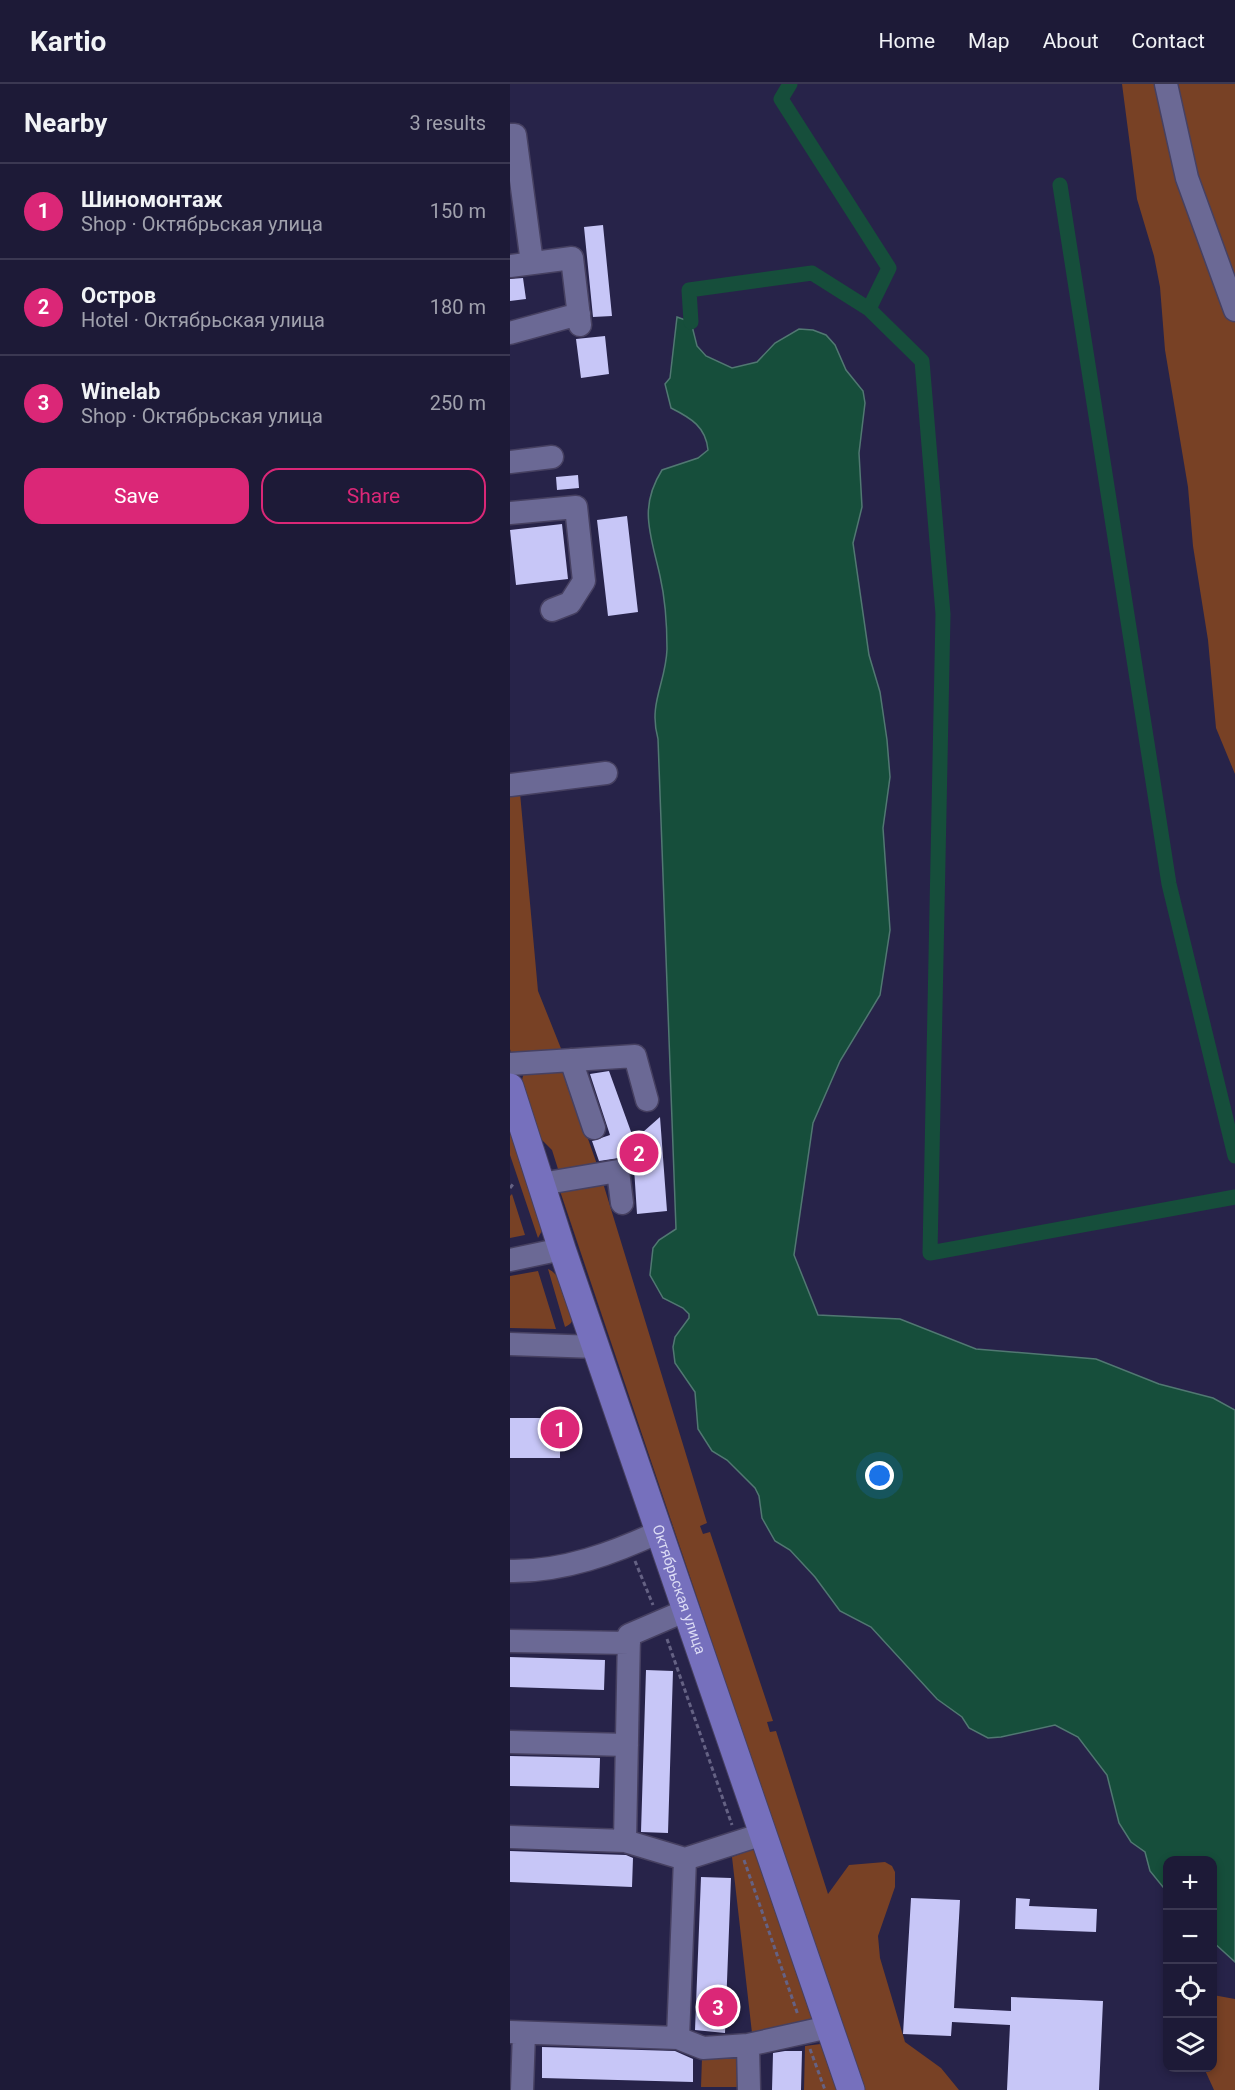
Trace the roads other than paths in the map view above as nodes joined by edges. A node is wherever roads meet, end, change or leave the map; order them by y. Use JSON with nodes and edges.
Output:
{"nodes":[{"id":1,"x":1166,"y":84,"type":"edge"},
{"id":2,"x":510,"y":135,"type":"edge"},
{"id":3,"x":521,"y":264,"type":"edge"},
{"id":4,"x":1235,"y":310,"type":"edge"},
{"id":5,"x":510,"y":333,"type":"edge"},
{"id":6,"x":552,"y":457,"type":"dead end"},
{"id":7,"x":510,"y":462,"type":"edge"},
{"id":8,"x":510,"y":513,"type":"edge"},
{"id":9,"x":552,"y":610,"type":"dead end"},
{"id":10,"x":606,"y":773,"type":"dead end"},
{"id":11,"x":510,"y":785,"type":"edge"},
{"id":12,"x":571,"y":1060,"type":"junction"},
{"id":13,"x":510,"y":1064,"type":"edge"},
{"id":14,"x":510,"y":1087,"type":"edge"},
{"id":15,"x":647,"y":1100,"type":"dead end"},
{"id":16,"x":515,"y":1119,"type":"edge"},
{"id":17,"x":594,"y":1128,"type":"dead end"},
{"id":18,"x":541,"y":1184,"type":"junction"},
{"id":19,"x":622,"y":1203,"type":"dead end"},
{"id":20,"x":562,"y":1249,"type":"junction"},
{"id":21,"x":510,"y":1260,"type":"edge"},
{"id":22,"x":510,"y":1344,"type":"edge"},
{"id":23,"x":596,"y":1347,"type":"junction"},
{"id":24,"x":661,"y":1531,"type":"junction"},
{"id":25,"x":510,"y":1571,"type":"edge"},
{"id":26,"x":687,"y":1610,"type":"junction"},
{"id":27,"x":510,"y":1641,"type":"edge"},
{"id":28,"x":629,"y":1643,"type":"junction"},
{"id":29,"x":510,"y":1742,"type":"edge"},
{"id":30,"x":627,"y":1745,"type":"junction"},
{"id":31,"x":763,"y":1834,"type":"junction"},
{"id":32,"x":510,"y":1837,"type":"edge"},
{"id":33,"x":626,"y":1841,"type":"junction"},
{"id":34,"x":685,"y":1859,"type":"junction"},
{"id":35,"x":817,"y":2029,"type":"junction"},
{"id":36,"x":517,"y":2032,"type":"edge"},
{"id":37,"x":678,"y":2038,"type":"junction"},
{"id":38,"x":748,"y":2045,"type":"junction"},
{"id":39,"x":522,"y":2090,"type":"edge"},
{"id":40,"x":749,"y":2090,"type":"edge"},
{"id":41,"x":851,"y":2090,"type":"edge"}],
"edges":[{"from":1,"to":4,"type":"street"},
{"from":2,"to":3,"type":"street"},
{"from":3,"to":5,"type":"street"},
{"from":6,"to":7,"type":"street"},
{"from":8,"to":9,"type":"street"},
{"from":10,"to":11,"type":"street"},
{"from":12,"to":13,"type":"street"},
{"from":12,"to":15,"type":"street"},
{"from":12,"to":17,"type":"street"},
{"from":14,"to":16,"type":"main road","name":"Октябрьская улица"},
{"from":16,"to":18,"type":"main road","name":"Октябрьская улица"},
{"from":18,"to":19,"type":"street"},
{"from":18,"to":20,"type":"main road","name":"Октябрьская улица"},
{"from":20,"to":21,"type":"street"},
{"from":20,"to":23,"type":"main road","name":"Октябрьская улица"},
{"from":22,"to":23,"type":"street"},
{"from":23,"to":24,"type":"main road","name":"Октябрьская улица"},
{"from":24,"to":25,"type":"street"},
{"from":24,"to":26,"type":"main road","name":"Октябрьская улица"},
{"from":26,"to":28,"type":"street"},
{"from":26,"to":31,"type":"main road","name":"Октябрьская улица"},
{"from":27,"to":28,"type":"street"},
{"from":28,"to":30,"type":"street"},
{"from":29,"to":30,"type":"street"},
{"from":30,"to":33,"type":"street"},
{"from":31,"to":34,"type":"street"},
{"from":31,"to":35,"type":"main road","name":"Октябрьская улица"},
{"from":32,"to":33,"type":"street"},
{"from":33,"to":34,"type":"street"},
{"from":34,"to":37,"type":"street"},
{"from":35,"to":38,"type":"street"},
{"from":35,"to":41,"type":"main road","name":"Октябрьская улица"},
{"from":36,"to":37,"type":"street"},
{"from":36,"to":39,"type":"street"},
{"from":37,"to":38,"type":"street"},
{"from":38,"to":40,"type":"street"}]}
